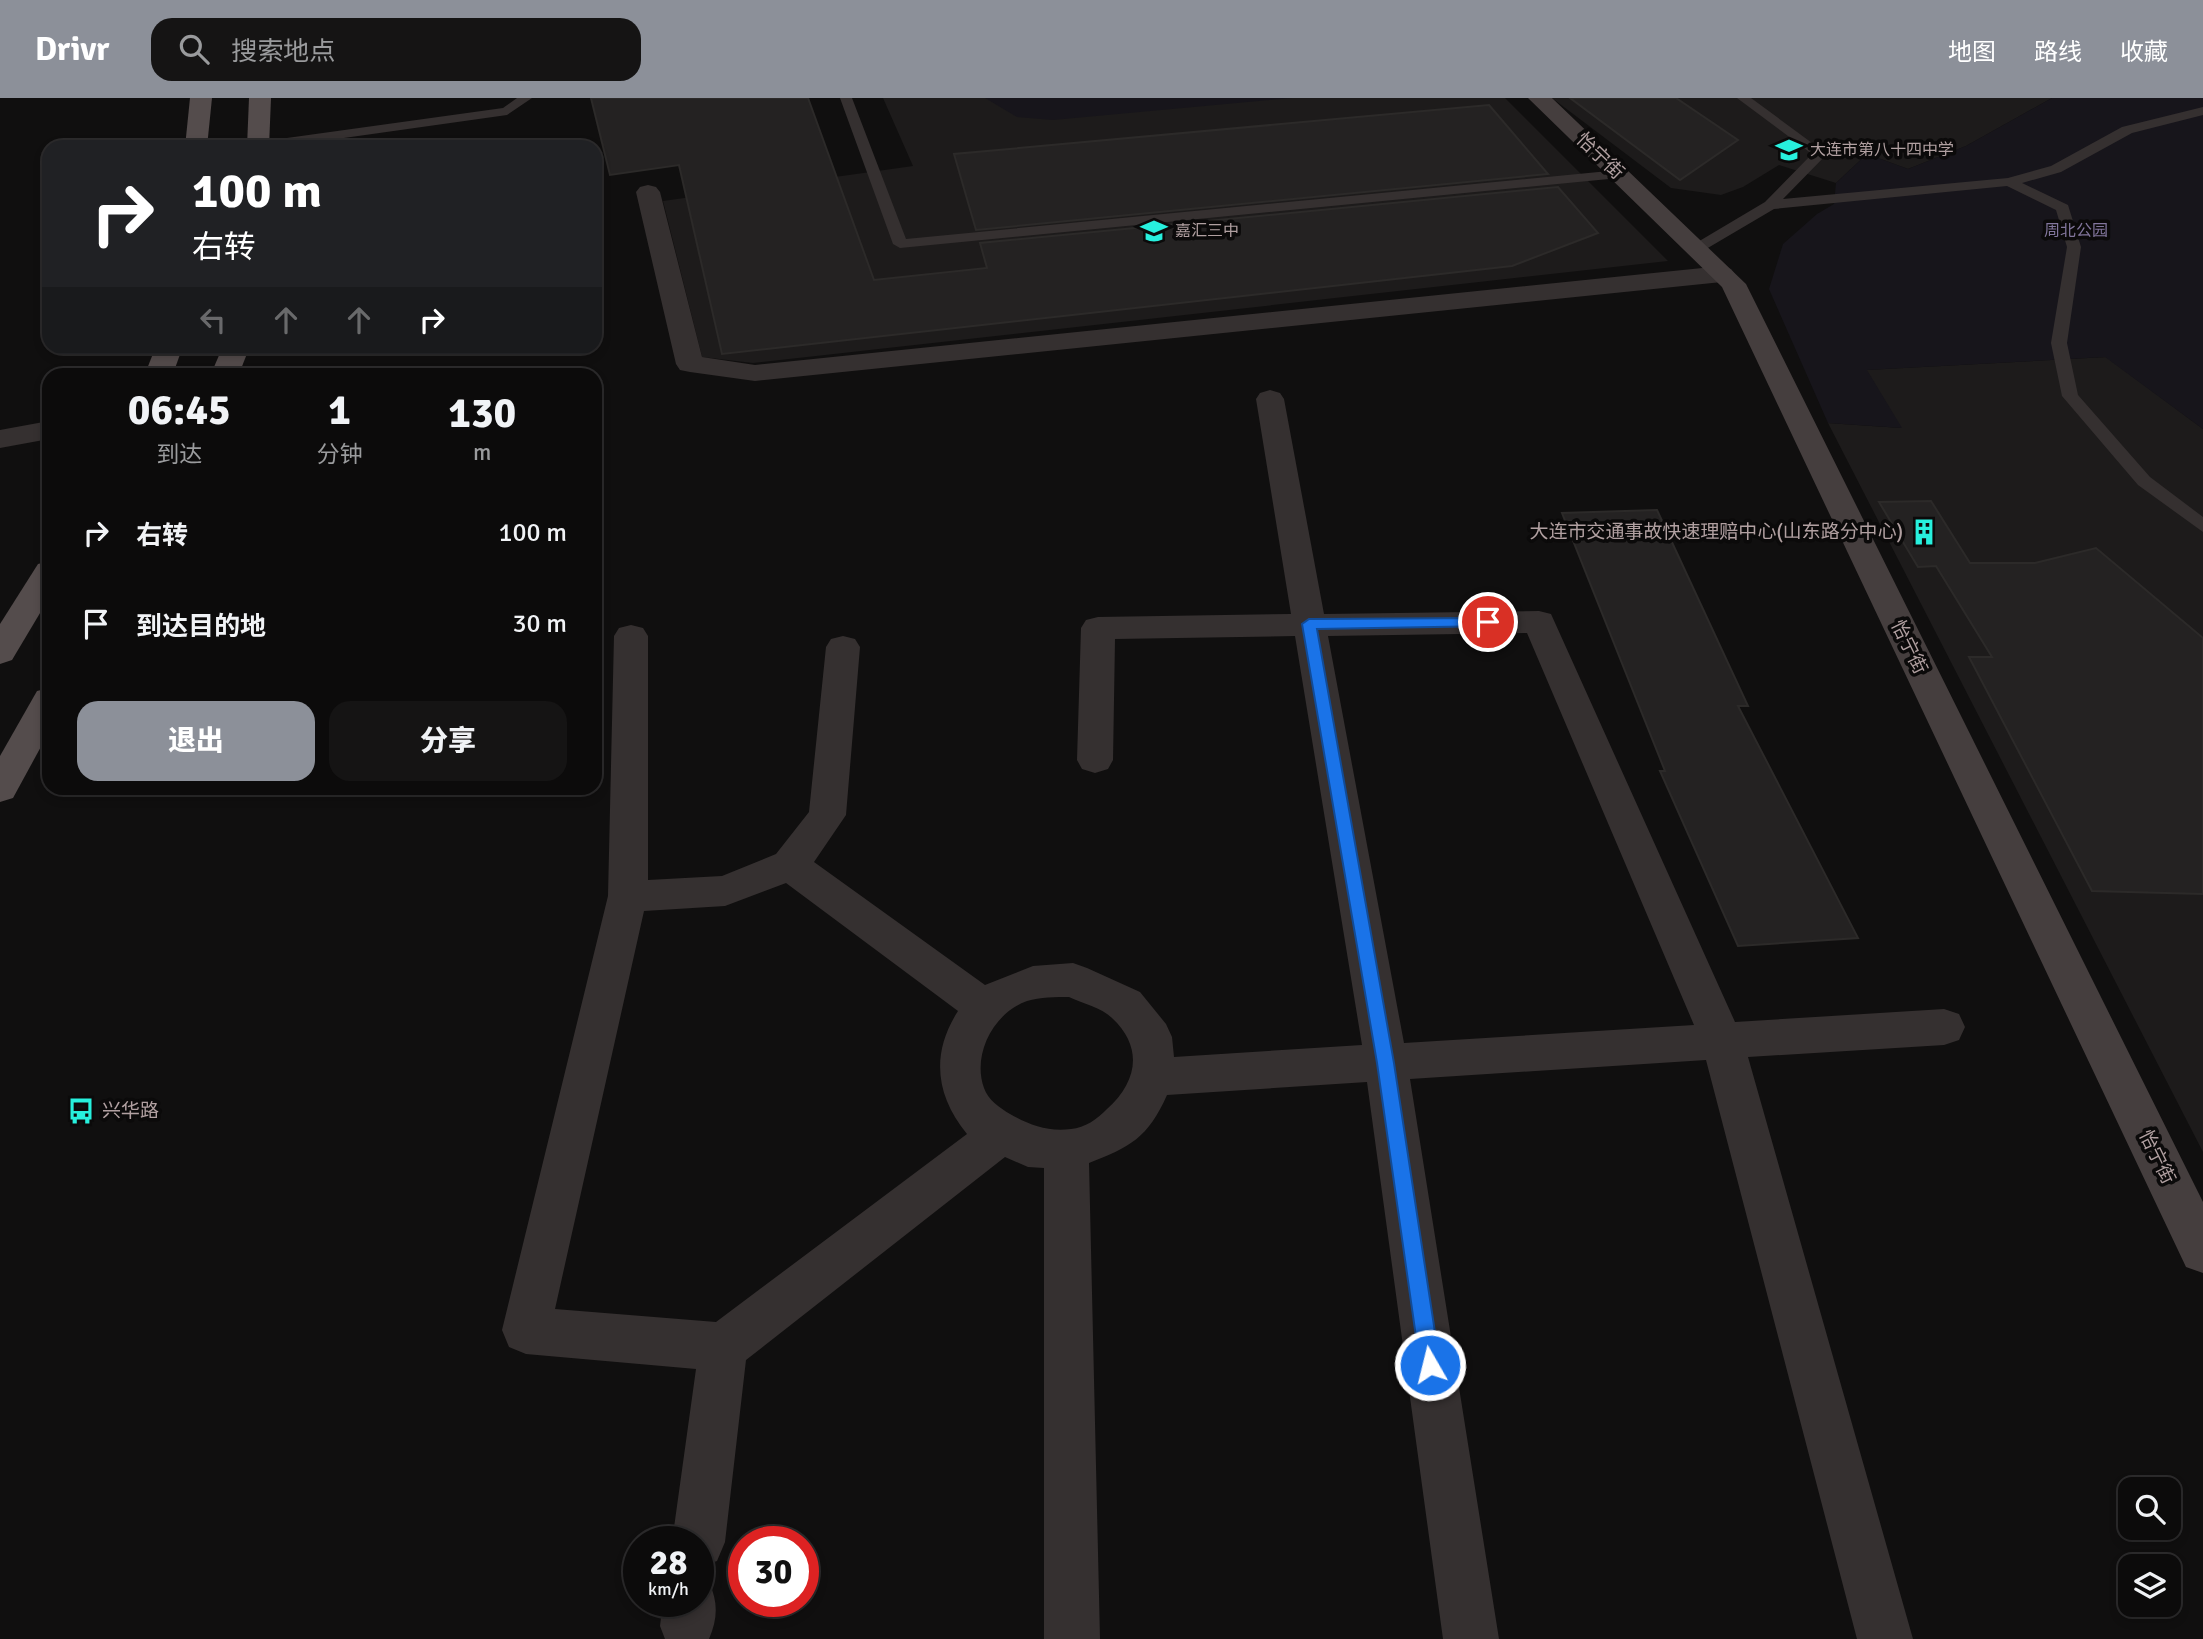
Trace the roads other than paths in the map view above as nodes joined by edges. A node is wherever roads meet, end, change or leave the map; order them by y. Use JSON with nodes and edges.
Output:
{"nodes":[{"id":1,"x":201,"y":98,"type":"edge"},
{"id":2,"x":260,"y":98,"type":"edge"},
{"id":3,"x":526,"y":98,"type":"edge"},
{"id":4,"x":846,"y":98,"type":"edge"},
{"id":5,"x":1539,"y":98,"type":"edge"},
{"id":6,"x":1743,"y":98,"type":"edge"},
{"id":7,"x":2203,"y":111,"type":"edge"},
{"id":8,"x":197,"y":140,"type":"edge"},
{"id":9,"x":258,"y":140,"type":"edge"},
{"id":10,"x":306,"y":140,"type":"edge"},
{"id":11,"x":1619,"y":174,"type":"junction"},
{"id":12,"x":2009,"y":182,"type":"junction"},
{"id":13,"x":648,"y":192,"type":"dead end"},
{"id":14,"x":1770,"y":205,"type":"junction"},
{"id":15,"x":1696,"y":249,"type":"junction"},
{"id":16,"x":1722,"y":274,"type":"junction"},
{"id":17,"x":1270,"y":398,"type":"dead end"},
{"id":18,"x":42,"y":431,"type":"edge"},
{"id":19,"x":0,"y":439,"type":"edge"},
{"id":20,"x":2203,"y":526,"type":"edge"},
{"id":21,"x":42,"y":582,"type":"edge"},
{"id":22,"x":1309,"y":624,"type":"junction"},
{"id":23,"x":631,"y":636,"type":"dead end"},
{"id":24,"x":843,"y":647,"type":"dead end"},
{"id":25,"x":0,"y":652,"type":"edge"},
{"id":26,"x":42,"y":713,"type":"edge"},
{"id":27,"x":1095,"y":760,"type":"dead end"},
{"id":28,"x":0,"y":788,"type":"edge"},
{"id":29,"x":790,"y":865,"type":"junction"},
{"id":30,"x":628,"y":897,"type":"junction"},
{"id":31,"x":984,"y":1007,"type":"junction"},
{"id":32,"x":1944,"y":1027,"type":"dead end"},
{"id":33,"x":1721,"y":1041,"type":"junction"},
{"id":34,"x":1386,"y":1063,"type":"junction"},
{"id":35,"x":1155,"y":1077,"type":"junction"},
{"id":36,"x":999,"y":1135,"type":"junction"},
{"id":37,"x":1066,"y":1150,"type":"junction"},
{"id":38,"x":2203,"y":1251,"type":"edge"},
{"id":39,"x":723,"y":1347,"type":"junction"},
{"id":40,"x":700,"y":1526,"type":"edge"},
{"id":41,"x":1072,"y":1639,"type":"edge"},
{"id":42,"x":1471,"y":1639,"type":"edge"},
{"id":43,"x":1885,"y":1639,"type":"edge"}],
"edges":[{"from":1,"to":8,"type":"main road"},
{"from":2,"to":9,"type":"main road"},
{"from":3,"to":10,"type":"lane"},
{"from":4,"to":11,"type":"lane"},
{"from":5,"to":11,"type":"street","name":"怡宁街"},
{"from":6,"to":14,"type":"lane"},
{"from":7,"to":12,"type":"lane"},
{"from":11,"to":15,"type":"street","name":"怡宁街"},
{"from":12,"to":14,"type":"lane"},
{"from":12,"to":20,"type":"lane"},
{"from":13,"to":16,"type":"street"},
{"from":14,"to":15,"type":"lane"},
{"from":15,"to":16,"type":"street","name":"怡宁街"},
{"from":16,"to":38,"type":"street","name":"怡宁街"},
{"from":17,"to":22,"type":"street"},
{"from":18,"to":19,"type":"street"},
{"from":21,"to":25,"type":"main road"},
{"from":22,"to":27,"type":"street"},
{"from":22,"to":33,"type":"street"},
{"from":22,"to":34,"type":"street"},
{"from":23,"to":30,"type":"street"},
{"from":24,"to":29,"type":"street"},
{"from":26,"to":28,"type":"main road"},
{"from":29,"to":30,"type":"street"},
{"from":29,"to":31,"type":"street"},
{"from":30,"to":39,"type":"street"},
{"from":31,"to":35,"type":"street"},
{"from":31,"to":36,"type":"street"},
{"from":32,"to":33,"type":"street"},
{"from":33,"to":34,"type":"street"},
{"from":33,"to":43,"type":"street"},
{"from":34,"to":35,"type":"street"},
{"from":34,"to":42,"type":"street"},
{"from":35,"to":37,"type":"street"},
{"from":36,"to":37,"type":"street"},
{"from":36,"to":39,"type":"street"},
{"from":37,"to":41,"type":"street"},
{"from":39,"to":40,"type":"street"}]}
